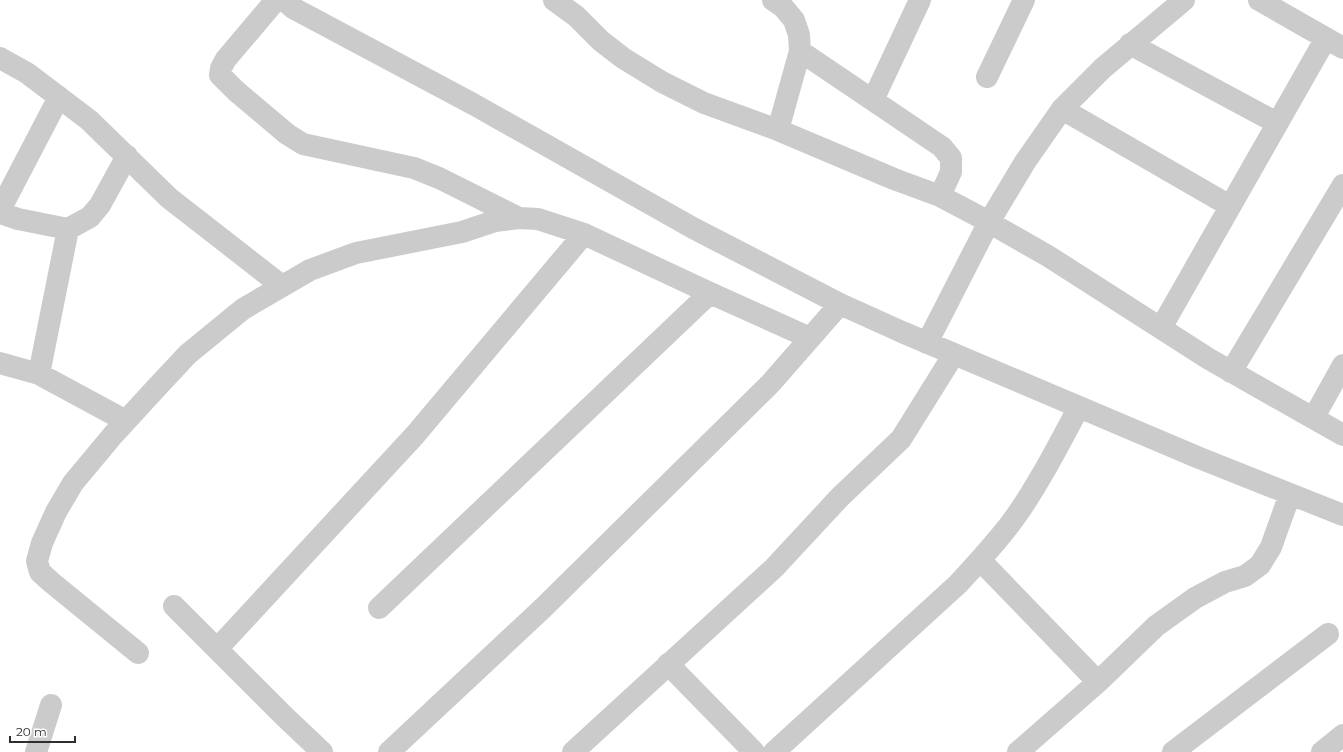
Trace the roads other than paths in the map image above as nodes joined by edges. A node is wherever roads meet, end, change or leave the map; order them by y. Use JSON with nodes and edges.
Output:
{"nodes":[{"id":1,"x":276,"y":0,"type":"edge"},
{"id":2,"x":284,"y":0,"type":"edge"},
{"id":3,"x":554,"y":0,"type":"edge"},
{"id":4,"x":773,"y":0,"type":"edge"},
{"id":5,"x":920,"y":0,"type":"edge"},
{"id":6,"x":1024,"y":0,"type":"edge"},
{"id":7,"x":1184,"y":0,"type":"edge"},
{"id":8,"x":1260,"y":0,"type":"edge"},
{"id":9,"x":1335,"y":43,"type":"edge"},
{"id":10,"x":1130,"y":44,"type":"junction"},
{"id":11,"x":800,"y":51,"type":"junction"},
{"id":12,"x":0,"y":58,"type":"edge"},
{"id":13,"x":987,"y":77,"type":"dead end"},
{"id":14,"x":59,"y":97,"type":"junction"},
{"id":15,"x":873,"y":100,"type":"junction"},
{"id":16,"x":1062,"y":109,"type":"junction"},
{"id":17,"x":1277,"y":123,"type":"junction"},
{"id":18,"x":778,"y":130,"type":"junction"},
{"id":19,"x":127,"y":156,"type":"junction"},
{"id":20,"x":1343,"y":185,"type":"edge"},
{"id":21,"x":940,"y":196,"type":"junction"},
{"id":22,"x":1230,"y":206,"type":"junction"},
{"id":23,"x":0,"y":210,"type":"edge"},
{"id":24,"x":0,"y":213,"type":"edge"},
{"id":25,"x":518,"y":218,"type":"junction"},
{"id":26,"x":989,"y":222,"type":"junction"},
{"id":27,"x":81,"y":226,"type":"junction"},
{"id":28,"x":584,"y":234,"type":"junction"},
{"id":29,"x":282,"y":286,"type":"junction"},
{"id":30,"x":710,"y":293,"type":"junction"},
{"id":31,"x":840,"y":304,"type":"junction"},
{"id":32,"x":1160,"y":328,"type":"junction"},
{"id":33,"x":810,"y":338,"type":"junction"},
{"id":34,"x":927,"y":343,"type":"junction"},
{"id":35,"x":954,"y":354,"type":"junction"},
{"id":36,"x":0,"y":363,"type":"edge"},
{"id":37,"x":1343,"y":365,"type":"edge"},
{"id":38,"x":1230,"y":372,"type":"junction"},
{"id":39,"x":39,"y":374,"type":"junction"},
{"id":40,"x":1079,"y":407,"type":"junction"},
{"id":41,"x":1314,"y":417,"type":"junction"},
{"id":42,"x":126,"y":421,"type":"junction"},
{"id":43,"x":1343,"y":435,"type":"edge"},
{"id":44,"x":1290,"y":494,"type":"junction"},
{"id":45,"x":1343,"y":515,"type":"edge"},
{"id":46,"x":980,"y":560,"type":"junction"},
{"id":47,"x":174,"y":606,"type":"dead end"},
{"id":48,"x":380,"y":608,"type":"dead end"},
{"id":49,"x":1328,"y":634,"type":"dead end"},
{"id":50,"x":217,"y":649,"type":"junction"},
{"id":51,"x":138,"y":653,"type":"dead end"},
{"id":52,"x":668,"y":664,"type":"junction"},
{"id":53,"x":1098,"y":682,"type":"junction"},
{"id":54,"x":52,"y":705,"type":"dead end"},
{"id":55,"x":1343,"y":735,"type":"edge"},
{"id":56,"x":36,"y":752,"type":"edge"},
{"id":57,"x":322,"y":752,"type":"edge"},
{"id":58,"x":389,"y":752,"type":"edge"},
{"id":59,"x":573,"y":752,"type":"edge"},
{"id":60,"x":754,"y":752,"type":"edge"},
{"id":61,"x":774,"y":752,"type":"edge"},
{"id":62,"x":1018,"y":752,"type":"edge"},
{"id":63,"x":1173,"y":752,"type":"edge"},
{"id":64,"x":1322,"y":752,"type":"edge"}],
"edges":[{"from":1,"to":25,"type":"street"},
{"from":2,"to":31,"type":"street"},
{"from":3,"to":18,"type":"street"},
{"from":4,"to":11,"type":"street"},
{"from":5,"to":15,"type":"street"},
{"from":6,"to":13,"type":"street"},
{"from":7,"to":10,"type":"street"},
{"from":8,"to":9,"type":"street"},
{"from":9,"to":17,"type":"street"},
{"from":10,"to":16,"type":"street"},
{"from":10,"to":17,"type":"street"},
{"from":11,"to":15,"type":"street"},
{"from":11,"to":18,"type":"street"},
{"from":12,"to":14,"type":"street"},
{"from":14,"to":19,"type":"street"},
{"from":14,"to":23,"type":"street"},
{"from":15,"to":21,"type":"street"},
{"from":16,"to":22,"type":"street"},
{"from":16,"to":26,"type":"street"},
{"from":17,"to":22,"type":"street"},
{"from":18,"to":21,"type":"street"},
{"from":19,"to":27,"type":"street"},
{"from":19,"to":29,"type":"street"},
{"from":20,"to":38,"type":"street"},
{"from":21,"to":26,"type":"street"},
{"from":22,"to":32,"type":"street"},
{"from":24,"to":27,"type":"street"},
{"from":25,"to":28,"type":"street"},
{"from":25,"to":29,"type":"street"},
{"from":26,"to":32,"type":"street"},
{"from":26,"to":34,"type":"street"},
{"from":27,"to":39,"type":"street"},
{"from":28,"to":30,"type":"street"},
{"from":28,"to":50,"type":"street"},
{"from":29,"to":42,"type":"street"},
{"from":30,"to":33,"type":"street"},
{"from":30,"to":48,"type":"street"},
{"from":31,"to":33,"type":"street"},
{"from":31,"to":34,"type":"street"},
{"from":32,"to":38,"type":"street"},
{"from":33,"to":58,"type":"street"},
{"from":34,"to":35,"type":"street"},
{"from":35,"to":40,"type":"street"},
{"from":35,"to":52,"type":"street"},
{"from":36,"to":39,"type":"street"},
{"from":37,"to":41,"type":"street"},
{"from":38,"to":41,"type":"street"},
{"from":39,"to":42,"type":"street"},
{"from":40,"to":44,"type":"street"},
{"from":40,"to":46,"type":"street"},
{"from":41,"to":43,"type":"street"},
{"from":42,"to":51,"type":"street"},
{"from":44,"to":45,"type":"street"},
{"from":44,"to":53,"type":"street"},
{"from":46,"to":53,"type":"street"},
{"from":46,"to":61,"type":"street"},
{"from":47,"to":50,"type":"street"},
{"from":49,"to":63,"type":"street"},
{"from":50,"to":57,"type":"street"},
{"from":52,"to":59,"type":"street"},
{"from":52,"to":60,"type":"street"},
{"from":53,"to":62,"type":"street"},
{"from":54,"to":56,"type":"street"},
{"from":55,"to":64,"type":"street"}]}
